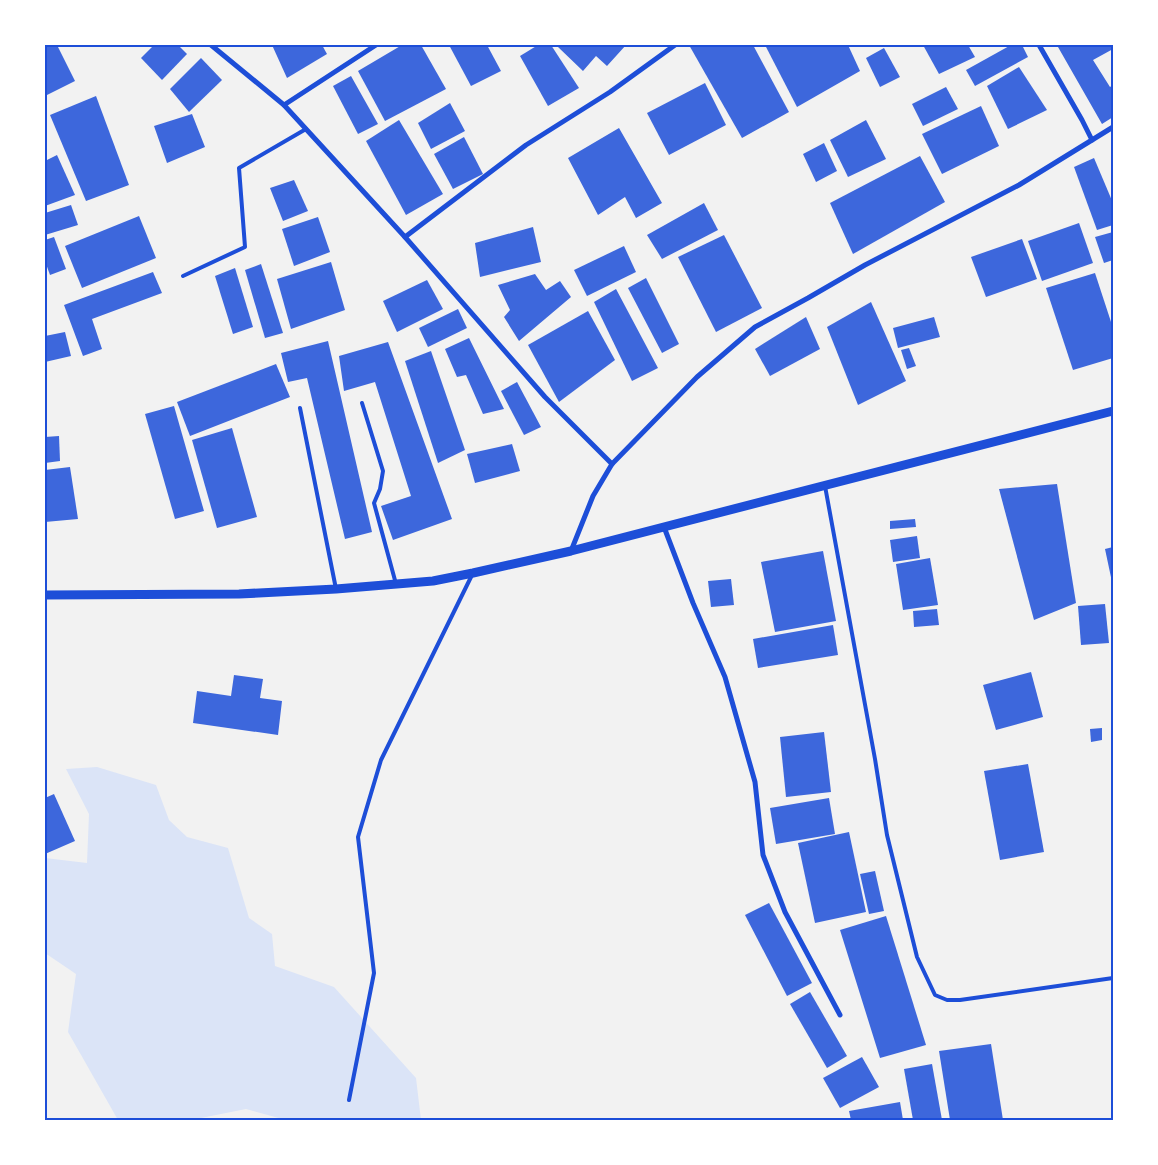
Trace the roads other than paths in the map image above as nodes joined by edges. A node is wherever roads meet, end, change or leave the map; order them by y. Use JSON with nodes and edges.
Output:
{"nodes":[{"id":1,"x":211,"y":45,"type":"edge"},
{"id":2,"x":376,"y":45,"type":"edge"},
{"id":3,"x":675,"y":45,"type":"edge"},
{"id":4,"x":1039,"y":45,"type":"edge"},
{"id":5,"x":284,"y":105,"type":"junction"},
{"id":6,"x":1113,"y":127,"type":"edge"},
{"id":7,"x":306,"y":129,"type":"junction"},
{"id":8,"x":1092,"y":140,"type":"junction"},
{"id":9,"x":405,"y":237,"type":"junction"},
{"id":10,"x":183,"y":276,"type":"dead end"},
{"id":11,"x":362,"y":403,"type":"dead end"},
{"id":12,"x":300,"y":408,"type":"dead end"},
{"id":13,"x":1113,"y":411,"type":"edge"},
{"id":14,"x":612,"y":464,"type":"junction"},
{"id":15,"x":825,"y":486,"type":"junction"},
{"id":16,"x":664,"y":527,"type":"junction"},
{"id":17,"x":571,"y":551,"type":"junction"},
{"id":18,"x":473,"y":573,"type":"junction"},
{"id":19,"x":396,"y":584,"type":"junction"},
{"id":20,"x":336,"y":590,"type":"junction"},
{"id":21,"x":45,"y":595,"type":"edge"},
{"id":22,"x":1113,"y":978,"type":"edge"},
{"id":23,"x":840,"y":1015,"type":"dead end"},
{"id":24,"x":349,"y":1100,"type":"dead end"}],
"edges":[{"from":1,"to":5,"type":"street"},
{"from":2,"to":5,"type":"street"},
{"from":3,"to":9,"type":"street"},
{"from":4,"to":8,"type":"street"},
{"from":5,"to":7,"type":"street"},
{"from":6,"to":8,"type":"street"},
{"from":7,"to":9,"type":"street"},
{"from":7,"to":10,"type":"lane"},
{"from":8,"to":14,"type":"street"},
{"from":9,"to":14,"type":"street"},
{"from":11,"to":19,"type":"lane"},
{"from":12,"to":20,"type":"lane"},
{"from":13,"to":15,"type":"street"},
{"from":14,"to":17,"type":"street"},
{"from":15,"to":16,"type":"street"},
{"from":15,"to":22,"type":"lane"},
{"from":16,"to":17,"type":"street"},
{"from":16,"to":23,"type":"street"},
{"from":17,"to":18,"type":"street"},
{"from":18,"to":19,"type":"street"},
{"from":18,"to":24,"type":"lane"},
{"from":19,"to":20,"type":"street"},
{"from":20,"to":21,"type":"street"}]}
